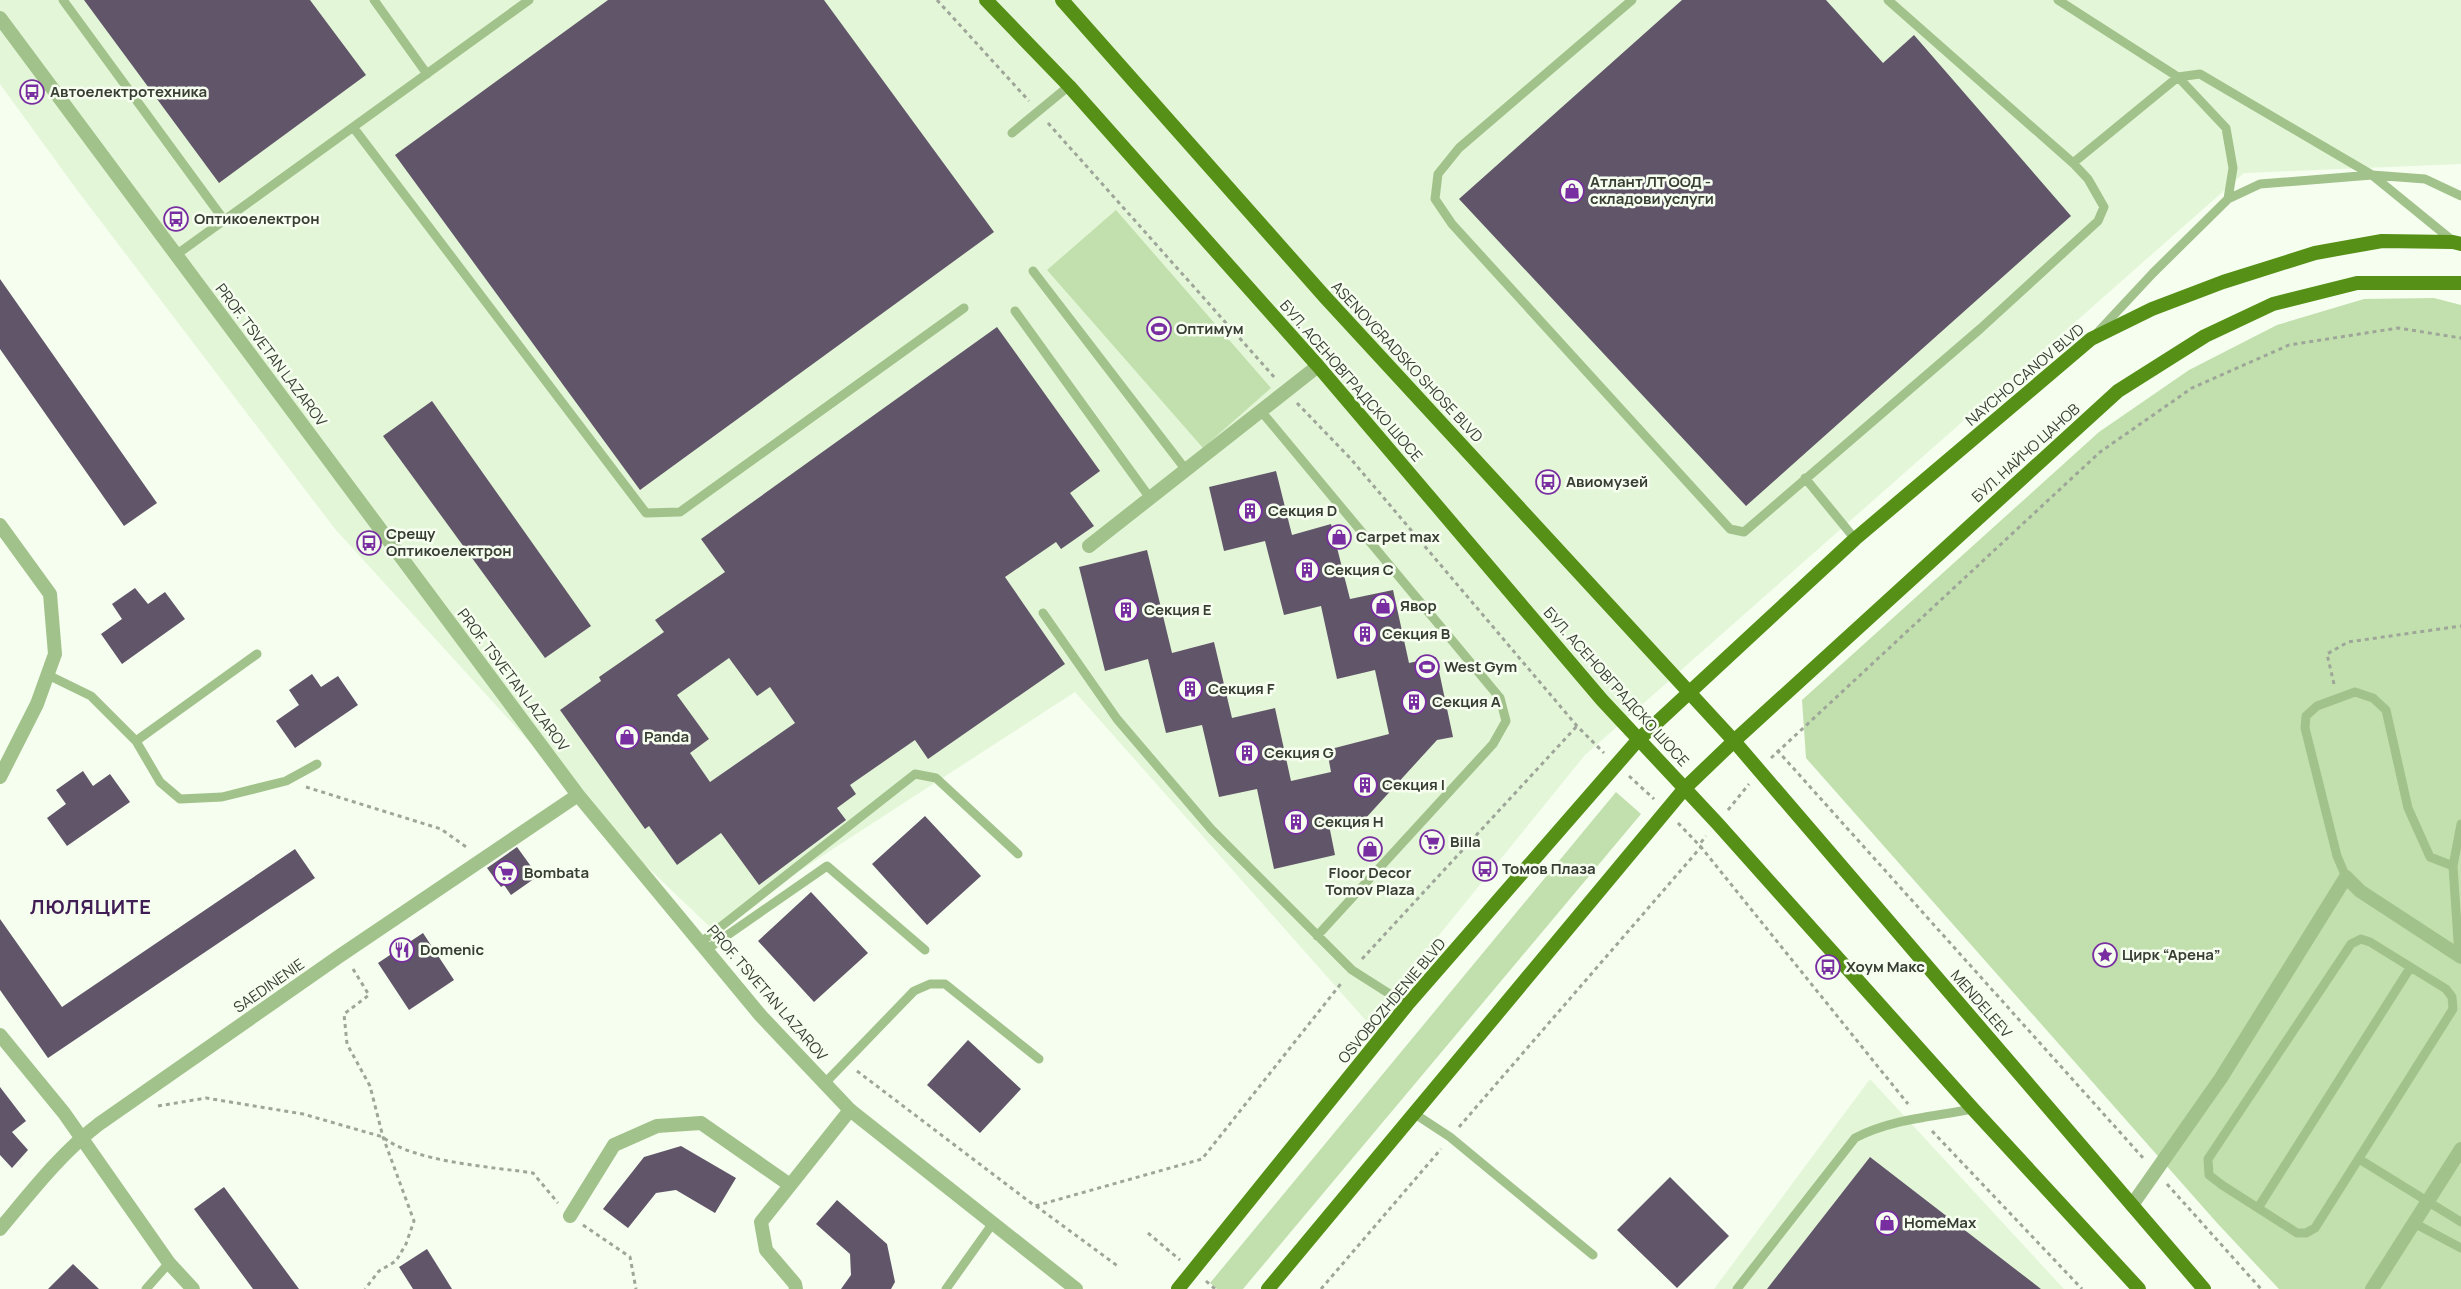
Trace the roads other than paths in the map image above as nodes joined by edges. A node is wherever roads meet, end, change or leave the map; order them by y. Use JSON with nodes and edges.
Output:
{"nodes":[{"id":1,"x":63,"y":0,"type":"edge"},
{"id":2,"x":374,"y":0,"type":"edge"},
{"id":3,"x":529,"y":0,"type":"edge"},
{"id":4,"x":986,"y":0,"type":"edge"},
{"id":5,"x":1062,"y":0,"type":"edge"},
{"id":6,"x":1632,"y":0,"type":"edge"},
{"id":7,"x":1888,"y":0,"type":"edge"},
{"id":8,"x":2058,"y":0,"type":"edge"},
{"id":9,"x":0,"y":18,"type":"edge"},
{"id":10,"x":427,"y":74,"type":"junction"},
{"id":11,"x":2178,"y":77,"type":"junction"},
{"id":12,"x":1069,"y":86,"type":"junction"},
{"id":13,"x":354,"y":127,"type":"junction"},
{"id":14,"x":1012,"y":133,"type":"dead end"},
{"id":15,"x":2073,"y":164,"type":"junction"},
{"id":16,"x":2372,"y":175,"type":"junction"},
{"id":17,"x":2461,"y":196,"type":"edge"},
{"id":18,"x":2228,"y":199,"type":"junction"},
{"id":19,"x":224,"y":220,"type":"junction"},
{"id":20,"x":2457,"y":243,"type":"edge"},
{"id":21,"x":176,"y":255,"type":"junction"},
{"id":22,"x":1033,"y":271,"type":"dead end"},
{"id":23,"x":2461,"y":283,"type":"edge"},
{"id":24,"x":964,"y":308,"type":"dead end"},
{"id":25,"x":1015,"y":311,"type":"dead end"},
{"id":26,"x":2091,"y":339,"type":"junction"},
{"id":27,"x":1318,"y":366,"type":"junction"},
{"id":28,"x":1261,"y":410,"type":"junction"},
{"id":29,"x":1186,"y":470,"type":"junction"},
{"id":30,"x":1805,"y":478,"type":"junction"},
{"id":31,"x":1150,"y":498,"type":"junction"},
{"id":32,"x":0,"y":525,"type":"edge"},
{"id":33,"x":1855,"y":539,"type":"junction"},
{"id":34,"x":1089,"y":546,"type":"dead end"},
{"id":35,"x":1044,"y":613,"type":"dead end"},
{"id":36,"x":258,"y":654,"type":"dead end"},
{"id":37,"x":48,"y":675,"type":"junction"},
{"id":38,"x":1690,"y":692,"type":"junction"},
{"id":39,"x":1638,"y":740,"type":"junction"},
{"id":40,"x":136,"y":741,"type":"junction"},
{"id":41,"x":1734,"y":741,"type":"junction"},
{"id":42,"x":317,"y":764,"type":"dead end"},
{"id":43,"x":0,"y":777,"type":"edge"},
{"id":44,"x":1685,"y":788,"type":"junction"},
{"id":45,"x":578,"y":795,"type":"junction"},
{"id":46,"x":2461,"y":824,"type":"edge"},
{"id":47,"x":1018,"y":854,"type":"dead end"},
{"id":48,"x":2453,"y":866,"type":"junction"},
{"id":49,"x":2346,"y":877,"type":"junction"},
{"id":50,"x":1317,"y":936,"type":"junction"},
{"id":51,"x":703,"y":946,"type":"junction"},
{"id":52,"x":925,"y":950,"type":"dead end"},
{"id":53,"x":2460,"y":957,"type":"edge"},
{"id":54,"x":2410,"y":968,"type":"junction"},
{"id":55,"x":1407,"y":1005,"type":"junction"},
{"id":56,"x":0,"y":1035,"type":"edge"},
{"id":57,"x":1039,"y":1059,"type":"dead end"},
{"id":58,"x":825,"y":1083,"type":"junction"},
{"id":59,"x":1973,"y":1109,"type":"junction"},
{"id":60,"x":850,"y":1110,"type":"junction"},
{"id":61,"x":1415,"y":1114,"type":"junction"},
{"id":62,"x":81,"y":1137,"type":"junction"},
{"id":63,"x":2461,"y":1149,"type":"edge"},
{"id":64,"x":2359,"y":1159,"type":"junction"},
{"id":65,"x":790,"y":1186,"type":"junction"},
{"id":66,"x":2428,"y":1200,"type":"junction"},
{"id":67,"x":2132,"y":1205,"type":"junction"},
{"id":68,"x":2258,"y":1208,"type":"junction"},
{"id":69,"x":570,"y":1216,"type":"road end"},
{"id":70,"x":2461,"y":1222,"type":"edge"},
{"id":71,"x":993,"y":1223,"type":"junction"},
{"id":72,"x":2414,"y":1223,"type":"junction"},
{"id":73,"x":0,"y":1229,"type":"edge"},
{"id":74,"x":2461,"y":1248,"type":"edge"},
{"id":75,"x":1593,"y":1255,"type":"dead end"},
{"id":76,"x":169,"y":1262,"type":"junction"},
{"id":77,"x":146,"y":1289,"type":"edge"},
{"id":78,"x":193,"y":1289,"type":"edge"},
{"id":79,"x":796,"y":1289,"type":"edge"},
{"id":80,"x":946,"y":1289,"type":"edge"},
{"id":81,"x":1076,"y":1289,"type":"edge"},
{"id":82,"x":1178,"y":1289,"type":"edge"},
{"id":83,"x":1268,"y":1289,"type":"edge"},
{"id":84,"x":1737,"y":1289,"type":"edge"},
{"id":85,"x":2139,"y":1289,"type":"edge"},
{"id":86,"x":2204,"y":1289,"type":"edge"},
{"id":87,"x":2372,"y":1289,"type":"edge"}],
"edges":[{"from":1,"to":19,"type":"lane"},
{"from":2,"to":10,"type":"lane"},
{"from":3,"to":10,"type":"lane"},
{"from":4,"to":12,"type":"main road","name":"БУЛ. АСЕНОВГРАДСКО ШОСЕ"},
{"from":5,"to":38,"type":"main road","name":"ASENOVGRADSKO SHOSE BLVD"},
{"from":6,"to":30,"type":"lane"},
{"from":7,"to":15,"type":"lane"},
{"from":8,"to":11,"type":"lane"},
{"from":9,"to":21,"type":"street","name":"PROF. TSVETAN LAZAROV"},
{"from":10,"to":13,"type":"lane"},
{"from":11,"to":15,"type":"lane"},
{"from":11,"to":16,"type":"lane"},
{"from":11,"to":18,"type":"lane"},
{"from":12,"to":14,"type":"lane"},
{"from":12,"to":27,"type":"main road","name":"БУЛ. АСЕНОВГРАДСКО ШОСЕ"},
{"from":13,"to":19,"type":"lane"},
{"from":13,"to":24,"type":"lane"},
{"from":15,"to":30,"type":"lane"},
{"from":16,"to":17,"type":"lane"},
{"from":16,"to":18,"type":"lane"},
{"from":16,"to":20,"type":"lane"},
{"from":18,"to":26,"type":"lane"},
{"from":19,"to":21,"type":"lane"},
{"from":20,"to":26,"type":"main road","name":"NAYCHO CANOV BLVD"},
{"from":21,"to":45,"type":"street","name":"PROF. TSVETAN LAZAROV"},
{"from":22,"to":29,"type":"lane"},
{"from":23,"to":41,"type":"main road","name":"БУЛ. НАЙЧО ЦАНОВ"},
{"from":25,"to":31,"type":"lane"},
{"from":26,"to":33,"type":"main road","name":"NAYCHO CANOV BLVD"},
{"from":27,"to":28,"type":"street"},
{"from":27,"to":39,"type":"main road","name":"БУЛ. АСЕНОВГРАДСКО ШОСЕ"},
{"from":28,"to":29,"type":"street"},
{"from":28,"to":50,"type":"lane"},
{"from":29,"to":31,"type":"street"},
{"from":30,"to":33,"type":"lane"},
{"from":31,"to":34,"type":"street"},
{"from":32,"to":37,"type":"street"},
{"from":33,"to":38,"type":"main road","name":"NAYCHO CANOV BLVD"},
{"from":35,"to":50,"type":"lane"},
{"from":36,"to":40,"type":"lane"},
{"from":37,"to":40,"type":"lane"},
{"from":37,"to":43,"type":"street"},
{"from":38,"to":39,"type":"main road"},
{"from":38,"to":41,"type":"main road","name":"ASENOVGRADSKO SHOSE BLVD"},
{"from":39,"to":44,"type":"main road","name":"БУЛ. АСЕНОВГРАДСКО ШОСЕ"},
{"from":39,"to":55,"type":"main road","name":"OSVOBOZHDENIE BLVD"},
{"from":40,"to":42,"type":"lane"},
{"from":41,"to":44,"type":"main road","name":"БУЛ. НАЙЧО ЦАНОВ"},
{"from":41,"to":67,"type":"main road","name":"MENDELEEV"},
{"from":44,"to":59,"type":"main road"},
{"from":44,"to":61,"type":"main road"},
{"from":45,"to":51,"type":"street","name":"PROF. TSVETAN LAZAROV"},
{"from":45,"to":62,"type":"street","name":"SAEDINENIE"},
{"from":46,"to":48,"type":"lane"},
{"from":47,"to":51,"type":"lane"},
{"from":48,"to":49,"type":"lane"},
{"from":48,"to":53,"type":"lane"},
{"from":49,"to":53,"type":"street"},
{"from":49,"to":67,"type":"street"},
{"from":50,"to":55,"type":"lane"},
{"from":51,"to":52,"type":"lane"},
{"from":51,"to":58,"type":"street","name":"PROF. TSVETAN LAZAROV"},
{"from":54,"to":64,"type":"lane"},
{"from":54,"to":68,"type":"lane"},
{"from":54,"to":68,"type":"lane"},
{"from":55,"to":82,"type":"main road","name":"OSVOBOZHDENIE BLVD"},
{"from":56,"to":62,"type":"street"},
{"from":57,"to":58,"type":"lane"},
{"from":58,"to":60,"type":"street","name":"PROF. TSVETAN LAZAROV"},
{"from":59,"to":84,"type":"lane"},
{"from":59,"to":85,"type":"main road"},
{"from":60,"to":65,"type":"street"},
{"from":60,"to":71,"type":"street","name":"PROF. TSVETAN LAZAROV"},
{"from":61,"to":75,"type":"lane"},
{"from":61,"to":83,"type":"main road"},
{"from":62,"to":73,"type":"street","name":"SAEDINENIE"},
{"from":62,"to":76,"type":"street"},
{"from":63,"to":66,"type":"street"},
{"from":64,"to":66,"type":"lane"},
{"from":64,"to":68,"type":"lane"},
{"from":65,"to":69,"type":"street"},
{"from":65,"to":79,"type":"street"},
{"from":66,"to":70,"type":"lane"},
{"from":66,"to":72,"type":"street"},
{"from":67,"to":86,"type":"main road","name":"MENDELEEV"},
{"from":71,"to":80,"type":"lane"},
{"from":71,"to":81,"type":"street","name":"PROF. TSVETAN LAZAROV"},
{"from":72,"to":74,"type":"lane"},
{"from":72,"to":87,"type":"street"},
{"from":76,"to":77,"type":"lane"},
{"from":76,"to":78,"type":"street"}]}
